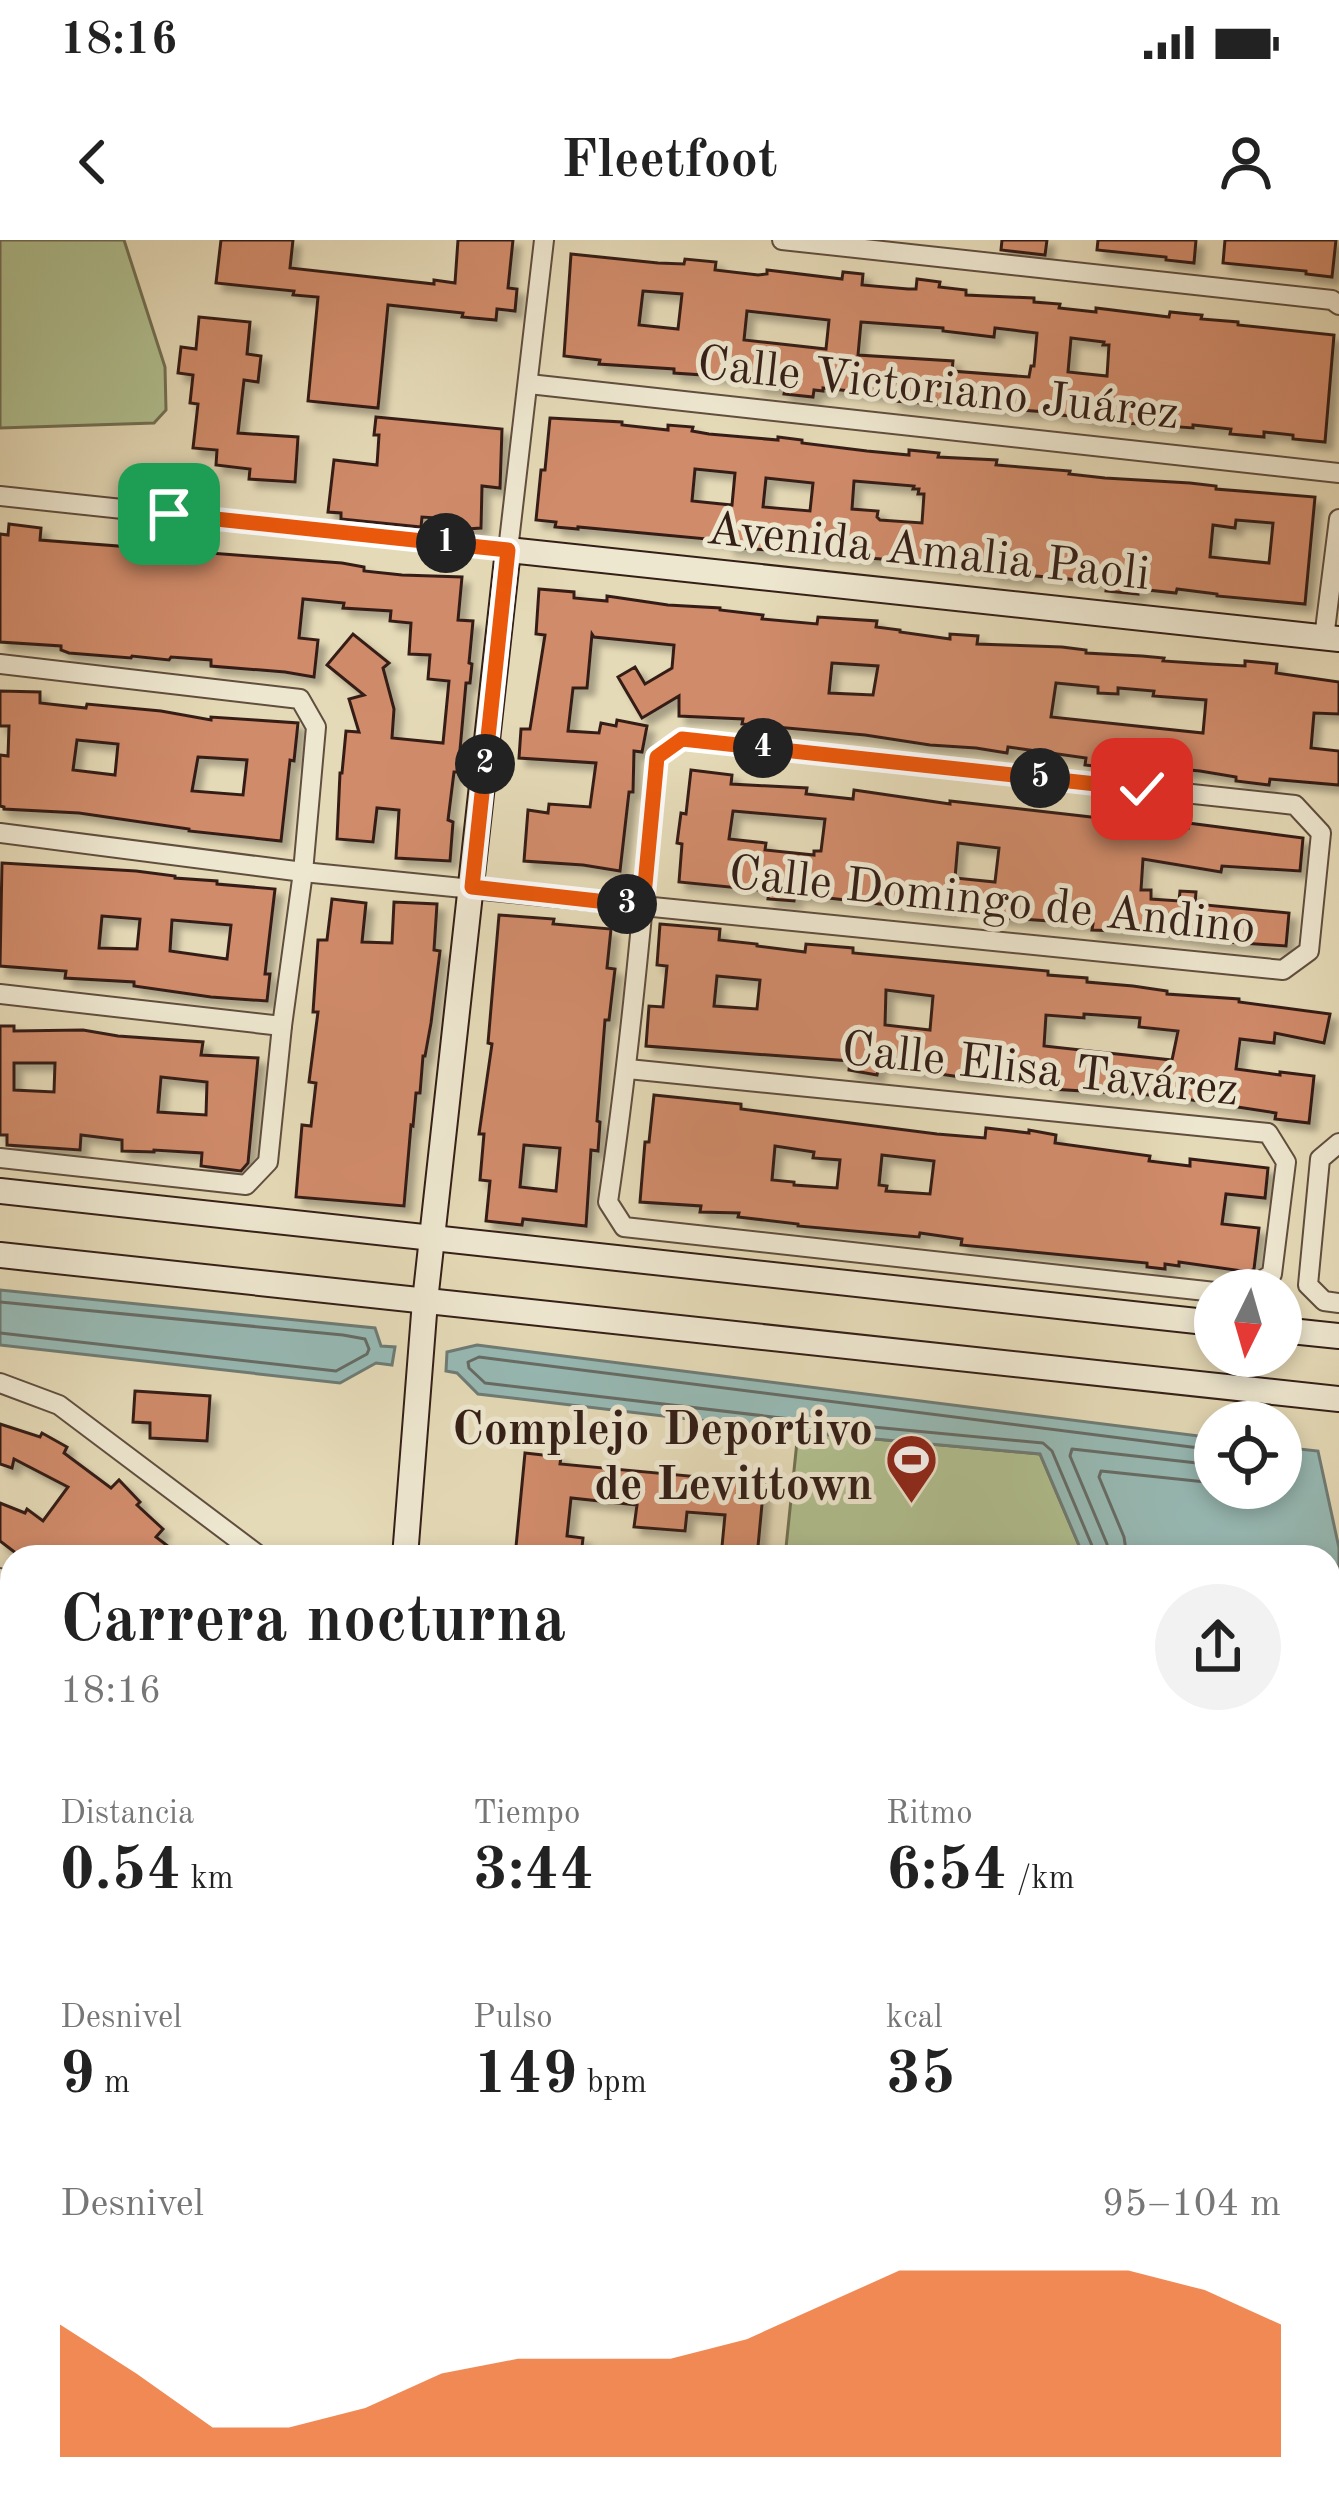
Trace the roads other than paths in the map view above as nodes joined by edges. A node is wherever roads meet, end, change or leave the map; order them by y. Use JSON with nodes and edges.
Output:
{"nodes":[{"id":1,"x":544,"y":240,"type":"edge"},
{"id":2,"x":782,"y":240,"type":"edge"},
{"id":3,"x":1339,"y":305,"type":"edge"},
{"id":4,"x":529,"y":384,"type":"junction"},
{"id":5,"x":1339,"y":473,"type":"edge"},
{"id":6,"x":0,"y":496,"type":"edge"},
{"id":7,"x":1339,"y":518,"type":"edge"},
{"id":8,"x":508,"y":550,"type":"junction"},
{"id":9,"x":1332,"y":638,"type":"edge"},
{"id":10,"x":0,"y":664,"type":"edge"},
{"id":11,"x":0,"y":833,"type":"edge"},
{"id":12,"x":303,"y":872,"type":"junction"},
{"id":13,"x":472,"y":887,"type":"junction"},
{"id":14,"x":643,"y":906,"type":"junction"},
{"id":15,"x":0,"y":994,"type":"edge"},
{"id":16,"x":282,"y":1026,"type":"junction"},
{"id":17,"x":628,"y":1069,"type":"junction"},
{"id":18,"x":1338,"y":1143,"type":"edge"},
{"id":19,"x":0,"y":1158,"type":"edge"},
{"id":20,"x":0,"y":1191,"type":"edge"},
{"id":21,"x":433,"y":1238,"type":"junction"},
{"id":22,"x":0,"y":1255,"type":"edge"},
{"id":23,"x":1273,"y":1269,"type":"edge"},
{"id":24,"x":1194,"y":1290,"type":"edge"},
{"id":25,"x":425,"y":1301,"type":"junction"},
{"id":26,"x":1339,"y":1303,"type":"edge"},
{"id":27,"x":1194,"y":1321,"type":"edge"},
{"id":28,"x":1302,"y":1332,"type":"edge"},
{"id":29,"x":1339,"y":1336,"type":"edge"},
{"id":30,"x":0,"y":1383,"type":"edge"},
{"id":31,"x":1339,"y":1400,"type":"edge"},
{"id":32,"x":245,"y":1545,"type":"edge"},
{"id":33,"x":406,"y":1545,"type":"edge"}],
"edges":[{"from":1,"to":4,"type":"street"},
{"from":2,"to":3,"type":"street"},
{"from":4,"to":5,"type":"street","name":"Calle Victoriano Juárez"},
{"from":4,"to":8,"type":"street"},
{"from":6,"to":8,"type":"street"},
{"from":7,"to":9,"type":"street"},
{"from":8,"to":9,"type":"street","name":"Avenida Amalia Paoli"},
{"from":8,"to":13,"type":"street"},
{"from":10,"to":12,"type":"street"},
{"from":11,"to":12,"type":"street","name":"Calle Domingo de Andino"},
{"from":12,"to":13,"type":"street","name":"Calle Domingo de Andino"},
{"from":12,"to":16,"type":"street"},
{"from":13,"to":14,"type":"street","name":"Calle Domingo de Andino"},
{"from":13,"to":21,"type":"street"},
{"from":14,"to":14,"type":"street","name":"Calle Domingo de Andino"},
{"from":14,"to":17,"type":"street"},
{"from":15,"to":16,"type":"street"},
{"from":16,"to":19,"type":"street"},
{"from":17,"to":23,"type":"street","name":"Calle Elisa Tavárez"},
{"from":17,"to":24,"type":"street"},
{"from":18,"to":26,"type":"street"},
{"from":20,"to":21,"type":"street"},
{"from":21,"to":25,"type":"street"},
{"from":21,"to":27,"type":"street"},
{"from":22,"to":25,"type":"street"},
{"from":25,"to":31,"type":"street"},
{"from":25,"to":33,"type":"street"},
{"from":28,"to":29,"type":"street"},
{"from":30,"to":32,"type":"street"}]}
